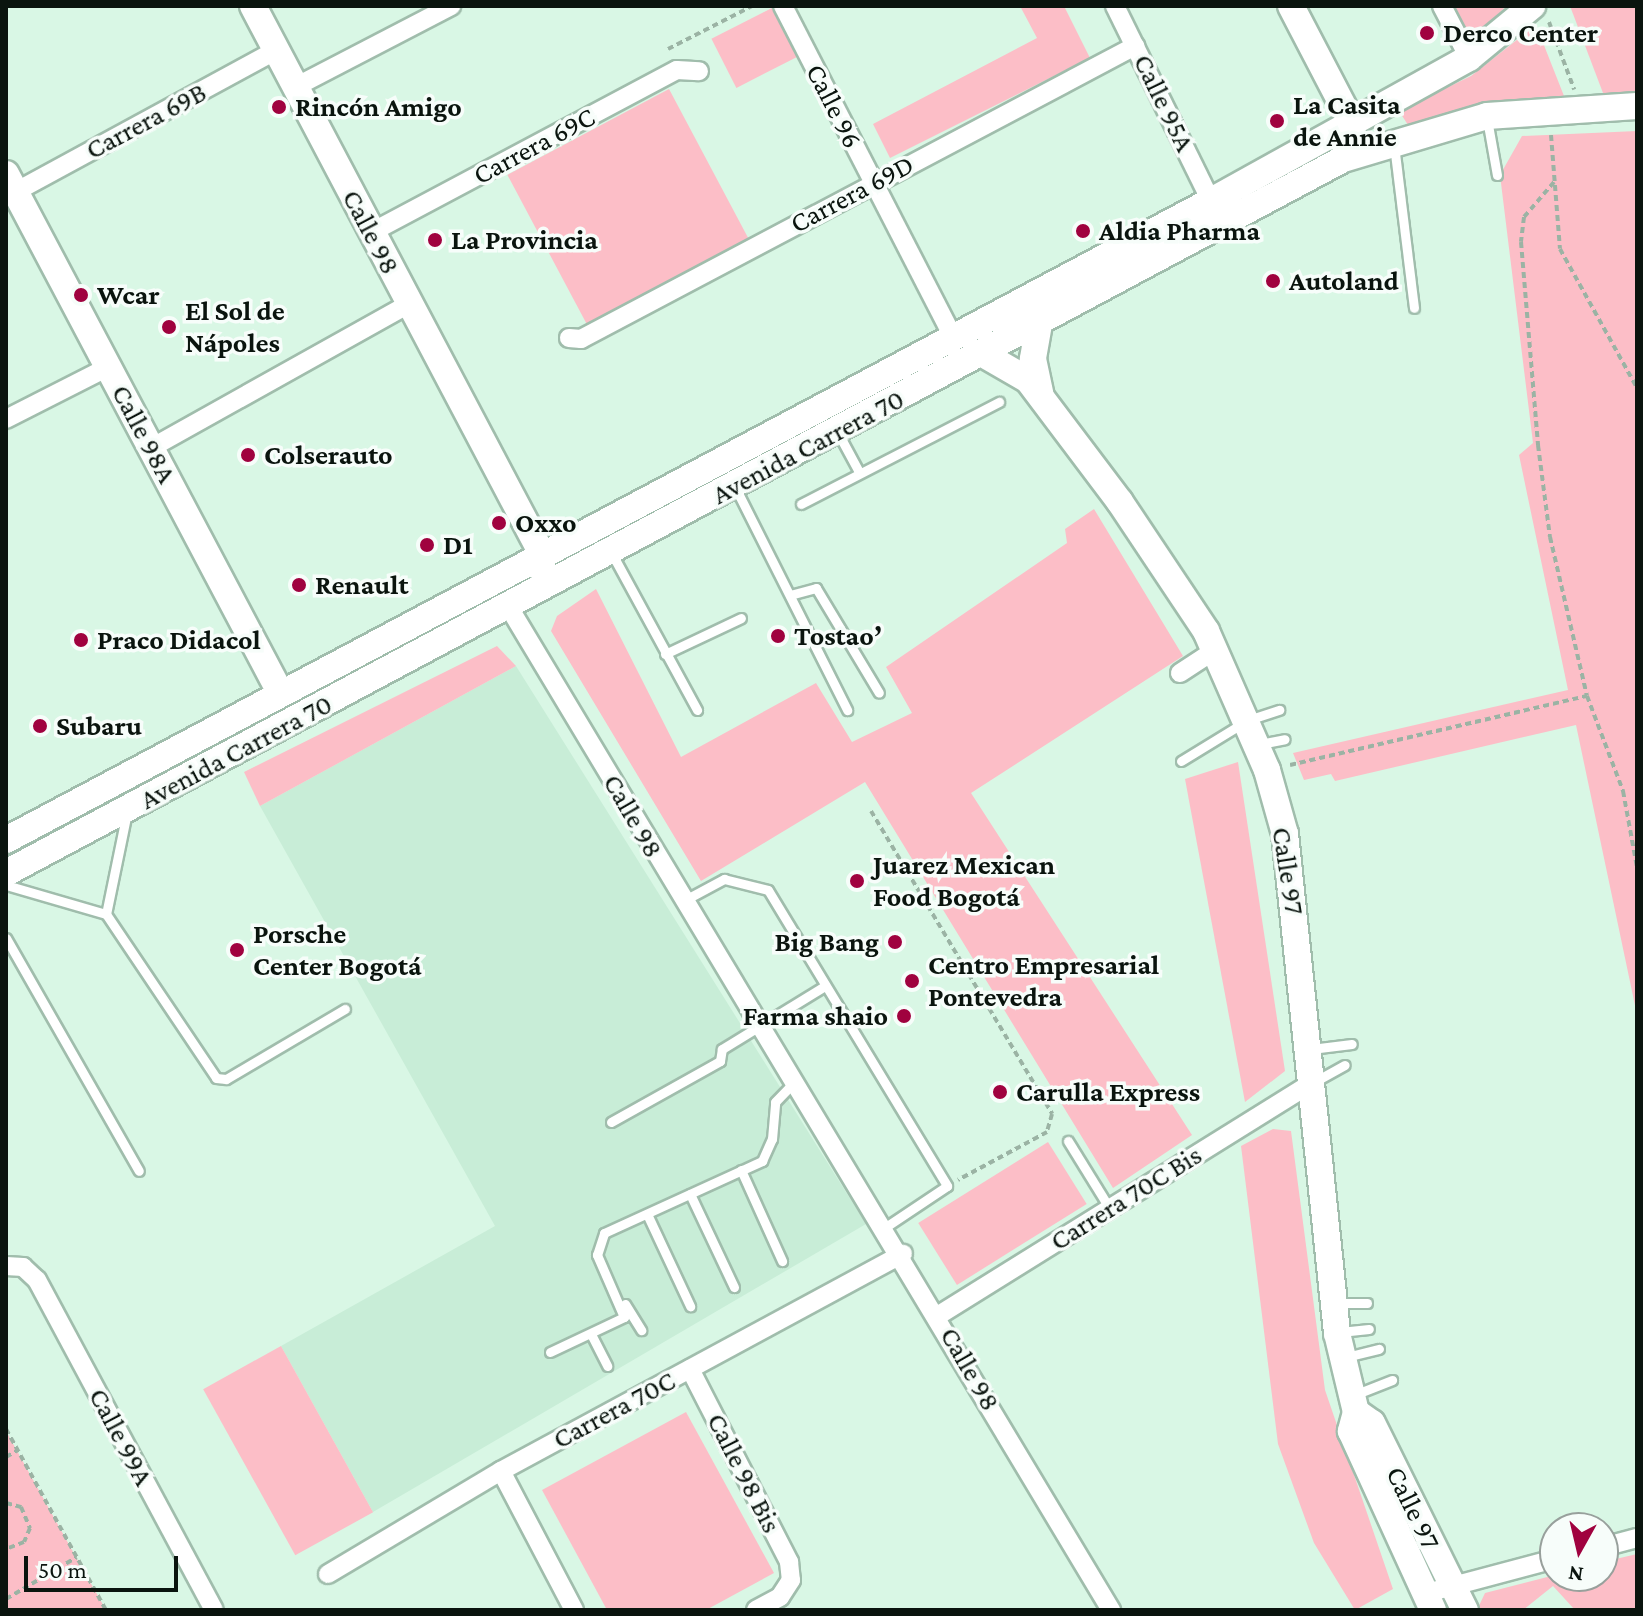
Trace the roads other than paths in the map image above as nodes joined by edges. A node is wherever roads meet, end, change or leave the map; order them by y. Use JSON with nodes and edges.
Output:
{"nodes":[{"id":1,"x":253,"y":6,"type":"edge"},
{"id":2,"x":783,"y":6,"type":"edge"},
{"id":3,"x":1115,"y":6,"type":"edge"},
{"id":4,"x":1291,"y":6,"type":"edge"},
{"id":5,"x":1442,"y":6,"type":"edge"},
{"id":6,"x":1532,"y":6,"type":"edge"},
{"id":7,"x":444,"y":8,"type":"edge"},
{"id":8,"x":1135,"y":46,"type":"junction"},
{"id":9,"x":276,"y":50,"type":"junction"},
{"id":10,"x":1469,"y":58,"type":"junction"},
{"id":11,"x":699,"y":71,"type":"dead end"},
{"id":12,"x":295,"y":87,"type":"junction"},
{"id":13,"x":1637,"y":106,"type":"edge"},
{"id":14,"x":1487,"y":116,"type":"junction"},
{"id":15,"x":1352,"y":123,"type":"junction"},
{"id":16,"x":1393,"y":142,"type":"junction"},
{"id":17,"x":1343,"y":159,"type":"junction"},
{"id":18,"x":1497,"y":175,"type":"dead end"},
{"id":19,"x":873,"y":182,"type":"junction"},
{"id":20,"x":11,"y":183,"type":"edge"},
{"id":21,"x":1211,"y":201,"type":"junction"},
{"id":22,"x":372,"y":232,"type":"junction"},
{"id":23,"x":409,"y":304,"type":"junction"},
{"id":24,"x":1414,"y":308,"type":"dead end"},
{"id":25,"x":1039,"y":324,"type":"junction"},
{"id":26,"x":951,"y":333,"type":"junction"},
{"id":27,"x":569,"y":338,"type":"dead end"},
{"id":28,"x":983,"y":354,"type":"junction"},
{"id":29,"x":108,"y":367,"type":"junction"},
{"id":30,"x":1040,"y":393,"type":"junction"},
{"id":31,"x":999,"y":402,"type":"dead end"},
{"id":32,"x":6,"y":419,"type":"edge"},
{"id":33,"x":837,"y":432,"type":"junction"},
{"id":34,"x":151,"y":448,"type":"junction"},
{"id":35,"x":859,"y":472,"type":"junction"},
{"id":36,"x":735,"y":487,"type":"junction"},
{"id":37,"x":801,"y":504,"type":"dead end"},
{"id":38,"x":611,"y":552,"type":"junction"},
{"id":39,"x":542,"y":554,"type":"junction"},
{"id":40,"x":790,"y":595,"type":"junction"},
{"id":41,"x":510,"y":609,"type":"junction"},
{"id":42,"x":741,"y":618,"type":"dead end"},
{"id":43,"x":1215,"y":650,"type":"junction"},
{"id":44,"x":665,"y":654,"type":"junction"},
{"id":45,"x":1180,"y":673,"type":"dead end"},
{"id":46,"x":879,"y":693,"type":"dead end"},
{"id":47,"x":281,"y":694,"type":"junction"},
{"id":48,"x":697,"y":710,"type":"dead end"},
{"id":49,"x":847,"y":710,"type":"dead end"},
{"id":50,"x":1279,"y":710,"type":"dead end"},
{"id":51,"x":1252,"y":732,"type":"junction"},
{"id":52,"x":1285,"y":739,"type":"dead end"},
{"id":53,"x":1181,"y":761,"type":"dead end"},
{"id":54,"x":128,"y":809,"type":"junction"},
{"id":55,"x":8,"y":838,"type":"edge"},
{"id":56,"x":6,"y":873,"type":"edge"},
{"id":57,"x":6,"y":885,"type":"edge"},
{"id":58,"x":683,"y":901,"type":"junction"},
{"id":59,"x":106,"y":914,"type":"junction"},
{"id":60,"x":6,"y":938,"type":"edge"},
{"id":61,"x":825,"y":986,"type":"junction"},
{"id":62,"x":345,"y":1009,"type":"dead end"},
{"id":63,"x":760,"y":1025,"type":"junction"},
{"id":64,"x":1352,"y":1044,"type":"dead end"},
{"id":65,"x":1311,"y":1049,"type":"junction"},
{"id":66,"x":1345,"y":1065,"type":"dead end"},
{"id":67,"x":795,"y":1081,"type":"junction"},
{"id":68,"x":1314,"y":1082,"type":"junction"},
{"id":69,"x":611,"y":1122,"type":"dead end"},
{"id":70,"x":1068,"y":1141,"type":"dead end"},
{"id":71,"x":741,"y":1170,"type":"junction"},
{"id":72,"x":139,"y":1171,"type":"dead end"},
{"id":73,"x":690,"y":1194,"type":"junction"},
{"id":74,"x":1110,"y":1209,"type":"junction"},
{"id":75,"x":647,"y":1214,"type":"junction"},
{"id":76,"x":887,"y":1226,"type":"junction"},
{"id":77,"x":903,"y":1254,"type":"junction"},
{"id":78,"x":782,"y":1261,"type":"dead end"},
{"id":79,"x":14,"y":1266,"type":"edge"},
{"id":80,"x":734,"y":1287,"type":"dead end"},
{"id":81,"x":1367,"y":1303,"type":"dead end"},
{"id":82,"x":625,"y":1304,"type":"junction"},
{"id":83,"x":1335,"y":1304,"type":"junction"},
{"id":84,"x":690,"y":1306,"type":"dead end"},
{"id":85,"x":939,"y":1315,"type":"junction"},
{"id":86,"x":1369,"y":1329,"type":"dead end"},
{"id":87,"x":641,"y":1330,"type":"dead end"},
{"id":88,"x":591,"y":1334,"type":"junction"},
{"id":89,"x":1340,"y":1345,"type":"junction"},
{"id":90,"x":1379,"y":1349,"type":"dead end"},
{"id":91,"x":550,"y":1352,"type":"dead end"},
{"id":92,"x":607,"y":1366,"type":"dead end"},
{"id":93,"x":690,"y":1369,"type":"junction"},
{"id":94,"x":1392,"y":1380,"type":"dead end"},
{"id":95,"x":1354,"y":1404,"type":"junction"},
{"id":96,"x":501,"y":1471,"type":"junction"},
{"id":97,"x":1539,"y":1563,"type":"edge"},
{"id":98,"x":328,"y":1574,"type":"dead end"},
{"id":99,"x":1451,"y":1586,"type":"junction"},
{"id":100,"x":1428,"y":1602,"type":"edge"},
{"id":101,"x":214,"y":1610,"type":"edge"},
{"id":102,"x":574,"y":1610,"type":"edge"},
{"id":103,"x":756,"y":1610,"type":"edge"},
{"id":104,"x":1111,"y":1610,"type":"edge"},
{"id":105,"x":1465,"y":1610,"type":"edge"}],
"edges":[{"from":1,"to":9,"type":"street","name":"Calle 98"},
{"from":2,"to":19,"type":"street","name":"Calle 96"},
{"from":3,"to":8,"type":"street","name":"Calle 95A"},
{"from":4,"to":15,"type":"street"},
{"from":5,"to":10,"type":"street"},
{"from":6,"to":10,"type":"street","name":"Avenida Carrera 70"},
{"from":7,"to":12,"type":"street"},
{"from":8,"to":19,"type":"street","name":"Carrera 69D"},
{"from":8,"to":21,"type":"street","name":"Calle 95A"},
{"from":9,"to":12,"type":"street","name":"Calle 98"},
{"from":9,"to":20,"type":"street","name":"Carrera 69B"},
{"from":10,"to":15,"type":"street","name":"Avenida Carrera 70"},
{"from":11,"to":22,"type":"street","name":"Carrera 69C"},
{"from":12,"to":22,"type":"street","name":"Calle 98"},
{"from":13,"to":14,"type":"street","name":"Avenida Carrera 70"},
{"from":14,"to":16,"type":"street","name":"Avenida Carrera 70"},
{"from":14,"to":18,"type":"lane"},
{"from":15,"to":17,"type":"street"},
{"from":15,"to":21,"type":"street","name":"Avenida Carrera 70"},
{"from":16,"to":17,"type":"street","name":"Avenida Carrera 70"},
{"from":16,"to":24,"type":"lane"},
{"from":17,"to":25,"type":"street","name":"Avenida Carrera 70"},
{"from":19,"to":26,"type":"street","name":"Calle 96"},
{"from":19,"to":27,"type":"street","name":"Carrera 69D"},
{"from":20,"to":29,"type":"street","name":"Calle 98A"},
{"from":21,"to":26,"type":"street","name":"Avenida Carrera 70"},
{"from":22,"to":23,"type":"street","name":"Calle 98"},
{"from":23,"to":34,"type":"street"},
{"from":23,"to":39,"type":"street","name":"Calle 98"},
{"from":25,"to":28,"type":"street","name":"Avenida Carrera 70"},
{"from":25,"to":30,"type":"street","name":"Calle 97"},
{"from":26,"to":39,"type":"street","name":"Avenida Carrera 70"},
{"from":28,"to":30,"type":"street","name":"Calle 97"},
{"from":28,"to":33,"type":"street","name":"Avenida Carrera 70"},
{"from":29,"to":32,"type":"street"},
{"from":29,"to":34,"type":"street","name":"Calle 98A"},
{"from":30,"to":43,"type":"street","name":"Calle 97"},
{"from":31,"to":35,"type":"lane"},
{"from":33,"to":35,"type":"lane"},
{"from":33,"to":36,"type":"street","name":"Avenida Carrera 70"},
{"from":34,"to":47,"type":"street","name":"Calle 98A"},
{"from":35,"to":37,"type":"lane"},
{"from":36,"to":38,"type":"street","name":"Avenida Carrera 70"},
{"from":36,"to":40,"type":"lane"},
{"from":38,"to":41,"type":"street","name":"Avenida Carrera 70"},
{"from":38,"to":44,"type":"lane"},
{"from":39,"to":41,"type":"street"},
{"from":39,"to":47,"type":"street","name":"Avenida Carrera 70"},
{"from":40,"to":46,"type":"lane"},
{"from":40,"to":49,"type":"lane"},
{"from":41,"to":54,"type":"street","name":"Avenida Carrera 70"},
{"from":41,"to":58,"type":"street","name":"Calle 98"},
{"from":42,"to":44,"type":"lane"},
{"from":43,"to":45,"type":"street"},
{"from":43,"to":51,"type":"street","name":"Calle 97"},
{"from":44,"to":48,"type":"lane"},
{"from":47,"to":55,"type":"street","name":"Avenida Carrera 70"},
{"from":50,"to":51,"type":"lane"},
{"from":51,"to":52,"type":"lane"},
{"from":51,"to":53,"type":"lane"},
{"from":51,"to":65,"type":"street","name":"Calle 97"},
{"from":54,"to":56,"type":"street","name":"Avenida Carrera 70"},
{"from":54,"to":59,"type":"lane"},
{"from":57,"to":59,"type":"lane"},
{"from":58,"to":61,"type":"lane"},
{"from":58,"to":63,"type":"street","name":"Calle 98"},
{"from":59,"to":62,"type":"lane"},
{"from":60,"to":72,"type":"lane"},
{"from":61,"to":63,"type":"lane"},
{"from":61,"to":76,"type":"lane"},
{"from":63,"to":67,"type":"street","name":"Calle 98"},
{"from":63,"to":69,"type":"lane"},
{"from":64,"to":65,"type":"lane"},
{"from":65,"to":68,"type":"street","name":"Calle 97"},
{"from":66,"to":68,"type":"lane"},
{"from":67,"to":71,"type":"lane"},
{"from":67,"to":76,"type":"street","name":"Calle 98"},
{"from":68,"to":74,"type":"street","name":"Carrera 70C Bis"},
{"from":68,"to":83,"type":"street","name":"Calle 97"},
{"from":70,"to":74,"type":"lane"},
{"from":71,"to":73,"type":"lane"},
{"from":71,"to":78,"type":"lane"},
{"from":73,"to":75,"type":"lane"},
{"from":73,"to":80,"type":"lane"},
{"from":74,"to":85,"type":"street","name":"Carrera 70C Bis"},
{"from":75,"to":82,"type":"lane"},
{"from":75,"to":84,"type":"lane"},
{"from":76,"to":77,"type":"street","name":"Calle 98"},
{"from":77,"to":85,"type":"street","name":"Calle 98"},
{"from":77,"to":93,"type":"street","name":"Carrera 70C"},
{"from":79,"to":101,"type":"street","name":"Calle 99A"},
{"from":81,"to":83,"type":"lane"},
{"from":82,"to":87,"type":"lane"},
{"from":82,"to":88,"type":"lane"},
{"from":83,"to":89,"type":"street","name":"Calle 97"},
{"from":85,"to":104,"type":"street","name":"Calle 98"},
{"from":86,"to":89,"type":"lane"},
{"from":88,"to":91,"type":"lane"},
{"from":88,"to":92,"type":"lane"},
{"from":89,"to":90,"type":"lane"},
{"from":89,"to":95,"type":"street","name":"Calle 97"},
{"from":93,"to":96,"type":"street","name":"Carrera 70C"},
{"from":93,"to":103,"type":"street","name":"Calle 98 Bis"},
{"from":94,"to":95,"type":"lane"},
{"from":95,"to":99,"type":"street","name":"Calle 97"},
{"from":95,"to":100,"type":"street","name":"Calle 97"},
{"from":96,"to":98,"type":"street","name":"Carrera 70C"},
{"from":96,"to":102,"type":"street"},
{"from":97,"to":99,"type":"street"},
{"from":99,"to":100,"type":"street"},
{"from":99,"to":105,"type":"street","name":"Calle 97"}]}
